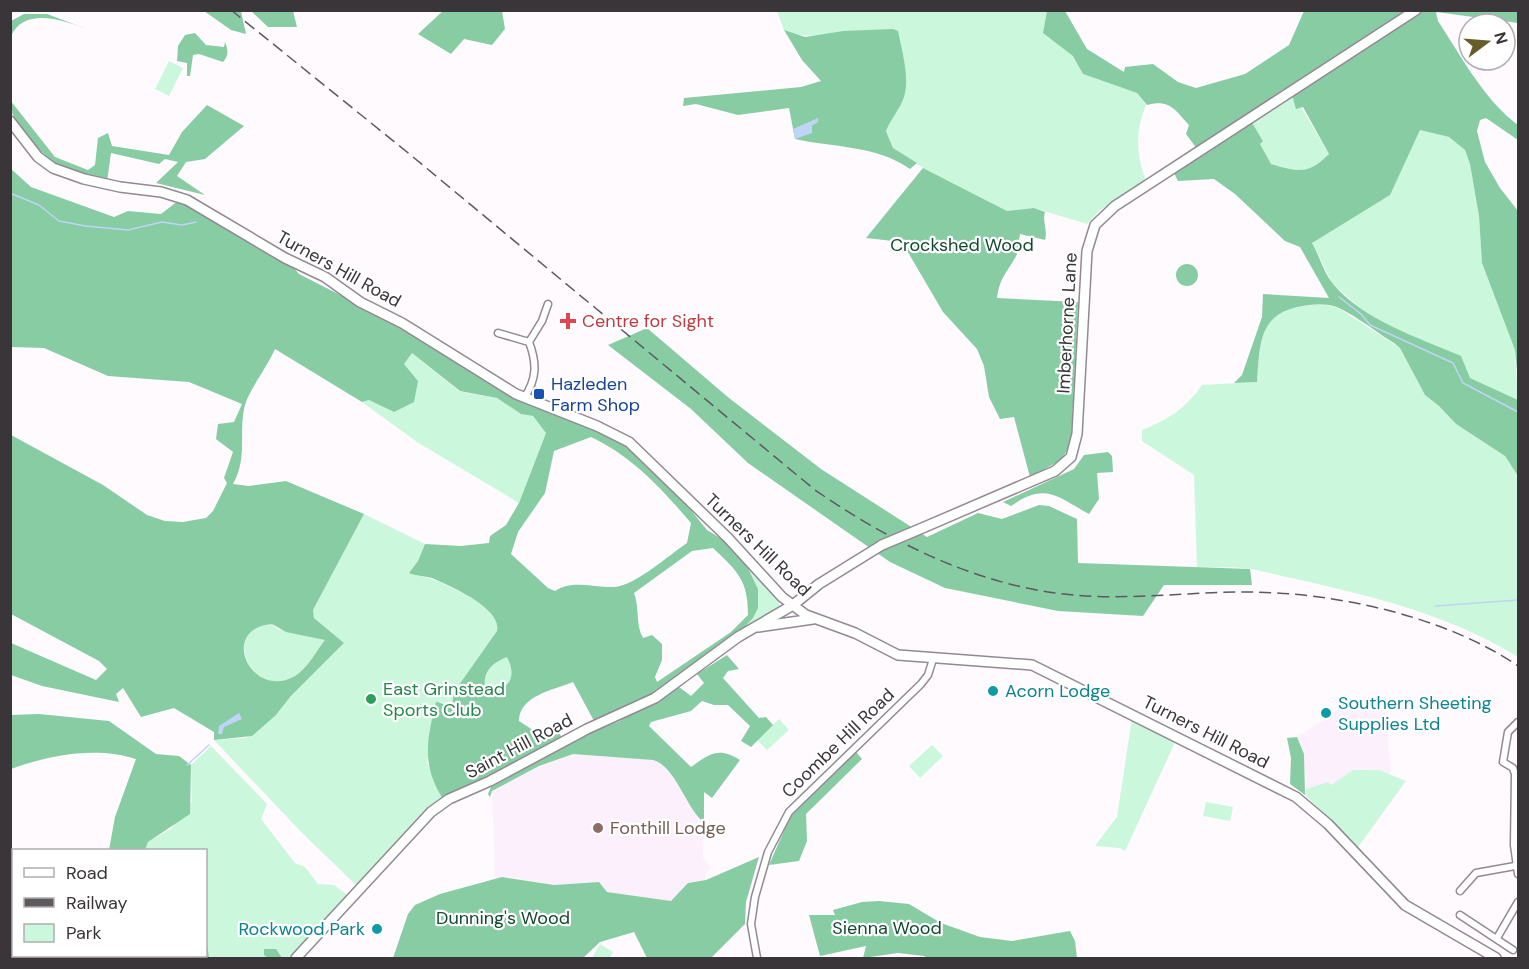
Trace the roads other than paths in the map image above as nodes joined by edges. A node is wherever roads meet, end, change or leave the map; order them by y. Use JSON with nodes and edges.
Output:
{"nodes":[{"id":1,"x":1416,"y":10,"type":"edge"},
{"id":2,"x":10,"y":121,"type":"edge"},
{"id":3,"x":548,"y":304,"type":"dead end"},
{"id":4,"x":498,"y":333,"type":"dead end"},
{"id":5,"x":529,"y":342,"type":"junction"},
{"id":6,"x":524,"y":398,"type":"junction"},
{"id":7,"x":793,"y":605,"type":"junction"},
{"id":8,"x":815,"y":618,"type":"junction"},
{"id":9,"x":753,"y":628,"type":"junction"},
{"id":10,"x":933,"y":659,"type":"junction"},
{"id":11,"x":1518,"y":722,"type":"edge"},
{"id":12,"x":1516,"y":774,"type":"edge"},
{"id":13,"x":1517,"y":828,"type":"edge"},
{"id":14,"x":1515,"y":866,"type":"junction"},
{"id":15,"x":1518,"y":874,"type":"edge"},
{"id":16,"x":1460,"y":891,"type":"dead end"},
{"id":17,"x":1518,"y":902,"type":"edge"},
{"id":18,"x":1460,"y":915,"type":"dead end"},
{"id":19,"x":1497,"y":938,"type":"junction"},
{"id":20,"x":1513,"y":950,"type":"dead end"},
{"id":21,"x":296,"y":958,"type":"edge"},
{"id":22,"x":758,"y":958,"type":"edge"},
{"id":23,"x":1496,"y":958,"type":"edge"}],
"edges":[{"from":1,"to":7,"type":"main road","name":"Imberhorne Lane","bridge":true},
{"from":2,"to":6,"type":"main road","name":"Turners Hill Road"},
{"from":3,"to":5,"type":"street"},
{"from":4,"to":5,"type":"street"},
{"from":5,"to":6,"type":"street"},
{"from":6,"to":7,"type":"main road","name":"Turners Hill Road"},
{"from":7,"to":8,"type":"main road","name":"Turners Hill Road"},
{"from":7,"to":9,"type":"main road","name":"Saint Hill Road"},
{"from":8,"to":9,"type":"main road"},
{"from":8,"to":10,"type":"main road","name":"Turners Hill Road"},
{"from":9,"to":21,"type":"main road","name":"Saint Hill Road"},
{"from":10,"to":22,"type":"street","name":"Coombe Hill Road"},
{"from":10,"to":23,"type":"main road","name":"Turners Hill Road"},
{"from":11,"to":12,"type":"street"},
{"from":12,"to":13,"type":"street"},
{"from":13,"to":14,"type":"street"},
{"from":14,"to":15,"type":"street"},
{"from":14,"to":16,"type":"street"},
{"from":17,"to":19,"type":"street"},
{"from":18,"to":19,"type":"street"},
{"from":19,"to":20,"type":"street"}]}
